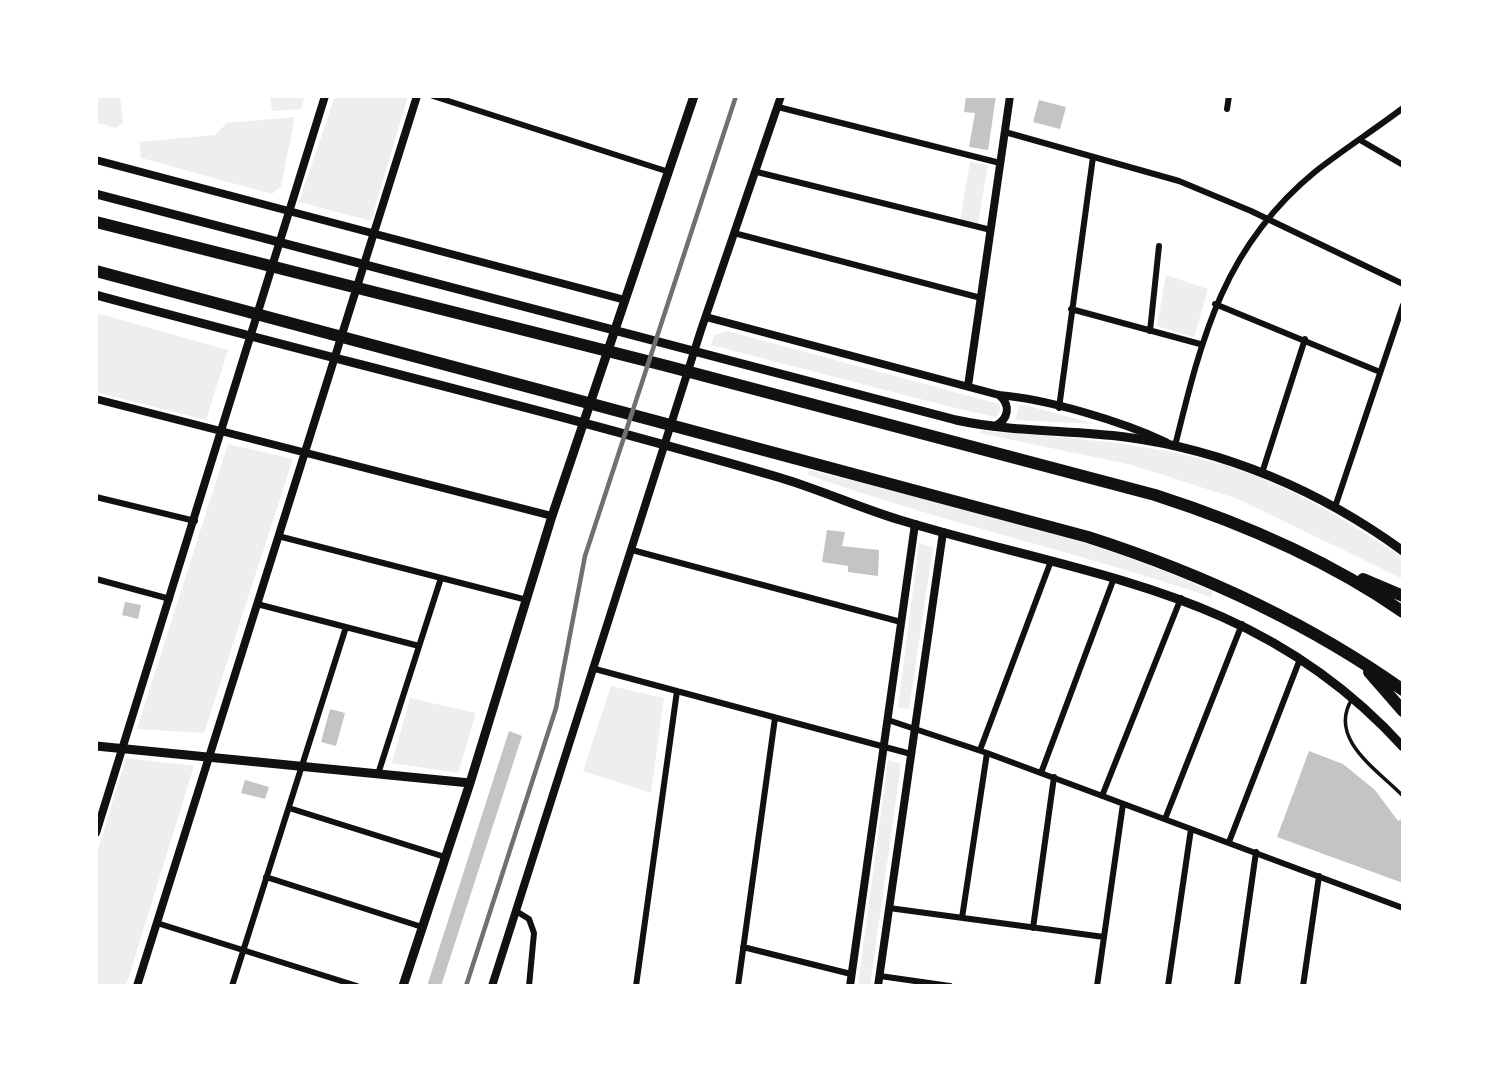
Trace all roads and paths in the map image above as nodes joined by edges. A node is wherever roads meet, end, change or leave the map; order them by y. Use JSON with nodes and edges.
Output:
{"nodes":[{"id":1,"x":325,"y":96,"type":"edge"},
{"id":2,"x":417,"y":96,"type":"edge"},
{"id":3,"x":433,"y":96,"type":"edge"},
{"id":4,"x":694,"y":96,"type":"edge"},
{"id":5,"x":781,"y":96,"type":"edge"},
{"id":6,"x":1010,"y":96,"type":"edge"},
{"id":7,"x":1229,"y":96,"type":"edge"},
{"id":8,"x":778,"y":107,"type":"junction"},
{"id":9,"x":1403,"y":108,"type":"edge"},
{"id":10,"x":1227,"y":109,"type":"dead end"},
{"id":11,"x":1005,"y":132,"type":"junction"},
{"id":12,"x":1360,"y":140,"type":"junction"},
{"id":13,"x":1093,"y":157,"type":"junction"},
{"id":14,"x":96,"y":160,"type":"edge"},
{"id":15,"x":1000,"y":163,"type":"junction"},
{"id":16,"x":1403,"y":165,"type":"edge"},
{"id":17,"x":669,"y":172,"type":"junction"},
{"id":18,"x":757,"y":172,"type":"junction"},
{"id":19,"x":96,"y":194,"type":"edge"},
{"id":20,"x":289,"y":210,"type":"junction"},
{"id":21,"x":1266,"y":219,"type":"junction"},
{"id":22,"x":96,"y":222,"type":"edge"},
{"id":23,"x":990,"y":230,"type":"junction"},
{"id":24,"x":734,"y":233,"type":"junction"},
{"id":25,"x":373,"y":234,"type":"junction"},
{"id":26,"x":1159,"y":246,"type":"dead end"},
{"id":27,"x":96,"y":271,"type":"edge"},
{"id":28,"x":1403,"y":284,"type":"edge"},
{"id":29,"x":96,"y":295,"type":"edge"},
{"id":30,"x":981,"y":298,"type":"junction"},
{"id":31,"x":625,"y":300,"type":"junction"},
{"id":32,"x":1216,"y":304,"type":"junction"},
{"id":33,"x":1403,"y":305,"type":"edge"},
{"id":34,"x":1071,"y":309,"type":"junction"},
{"id":35,"x":706,"y":317,"type":"junction"},
{"id":36,"x":1150,"y":331,"type":"junction"},
{"id":37,"x":1305,"y":339,"type":"junction"},
{"id":38,"x":1200,"y":344,"type":"junction"},
{"id":39,"x":1380,"y":372,"type":"junction"},
{"id":40,"x":968,"y":386,"type":"junction"},
{"id":41,"x":999,"y":395,"type":"junction"},
{"id":42,"x":96,"y":399,"type":"edge"},
{"id":43,"x":1059,"y":408,"type":"junction"},
{"id":44,"x":995,"y":426,"type":"junction"},
{"id":45,"x":223,"y":432,"type":"junction"},
{"id":46,"x":1175,"y":446,"type":"junction"},
{"id":47,"x":304,"y":453,"type":"junction"},
{"id":48,"x":1262,"y":473,"type":"junction"},
{"id":49,"x":96,"y":497,"type":"edge"},
{"id":50,"x":1335,"y":508,"type":"junction"},
{"id":51,"x":552,"y":516,"type":"junction"},
{"id":52,"x":195,"y":521,"type":"junction"},
{"id":53,"x":915,"y":524,"type":"junction"},
{"id":54,"x":943,"y":532,"type":"junction"},
{"id":55,"x":278,"y":536,"type":"junction"},
{"id":56,"x":632,"y":550,"type":"junction"},
{"id":57,"x":1403,"y":551,"type":"edge"},
{"id":58,"x":1051,"y":561,"type":"junction"},
{"id":59,"x":1330,"y":567,"type":"junction"},
{"id":60,"x":441,"y":578,"type":"junction"},
{"id":61,"x":1114,"y":578,"type":"junction"},
{"id":62,"x":96,"y":579,"type":"edge"},
{"id":63,"x":1403,"y":596,"type":"edge"},
{"id":64,"x":1181,"y":598,"type":"junction"},
{"id":65,"x":170,"y":599,"type":"junction"},
{"id":66,"x":527,"y":600,"type":"junction"},
{"id":67,"x":257,"y":604,"type":"junction"},
{"id":68,"x":1403,"y":612,"type":"edge"},
{"id":69,"x":901,"y":622,"type":"junction"},
{"id":70,"x":1242,"y":624,"type":"junction"},
{"id":71,"x":346,"y":627,"type":"junction"},
{"id":72,"x":419,"y":646,"type":"junction"},
{"id":73,"x":1351,"y":655,"type":"junction"},
{"id":74,"x":1301,"y":657,"type":"junction"},
{"id":75,"x":594,"y":669,"type":"junction"},
{"id":76,"x":1403,"y":690,"type":"edge"},
{"id":77,"x":677,"y":691,"type":"junction"},
{"id":78,"x":1353,"y":697,"type":"junction"},
{"id":79,"x":1403,"y":711,"type":"edge"},
{"id":80,"x":775,"y":718,"type":"junction"},
{"id":81,"x":888,"y":720,"type":"junction"},
{"id":82,"x":915,"y":727,"type":"junction"},
{"id":83,"x":96,"y":746,"type":"edge"},
{"id":84,"x":884,"y":747,"type":"junction"},
{"id":85,"x":1403,"y":747,"type":"edge"},
{"id":86,"x":124,"y":749,"type":"junction"},
{"id":87,"x":984,"y":751,"type":"junction"},
{"id":88,"x":911,"y":754,"type":"junction"},
{"id":89,"x":209,"y":757,"type":"junction"},
{"id":90,"x":302,"y":766,"type":"junction"},
{"id":91,"x":1041,"y":772,"type":"junction"},
{"id":92,"x":378,"y":774,"type":"junction"},
{"id":93,"x":1054,"y":778,"type":"junction"},
{"id":94,"x":470,"y":783,"type":"junction"},
{"id":95,"x":1102,"y":796,"type":"junction"},
{"id":96,"x":1403,"y":796,"type":"edge"},
{"id":97,"x":1123,"y":804,"type":"junction"},
{"id":98,"x":289,"y":808,"type":"junction"},
{"id":99,"x":1165,"y":818,"type":"junction"},
{"id":100,"x":97,"y":829,"type":"edge"},
{"id":101,"x":1191,"y":829,"type":"junction"},
{"id":102,"x":1229,"y":842,"type":"junction"},
{"id":103,"x":1256,"y":852,"type":"junction"},
{"id":104,"x":445,"y":857,"type":"junction"},
{"id":105,"x":1319,"y":876,"type":"junction"},
{"id":106,"x":267,"y":877,"type":"junction"},
{"id":107,"x":889,"y":908,"type":"junction"},
{"id":108,"x":1403,"y":908,"type":"edge"},
{"id":109,"x":516,"y":911,"type":"junction"},
{"id":110,"x":962,"y":918,"type":"junction"},
{"id":111,"x":157,"y":923,"type":"junction"},
{"id":112,"x":422,"y":927,"type":"junction"},
{"id":113,"x":1033,"y":928,"type":"junction"},
{"id":114,"x":1104,"y":937,"type":"junction"},
{"id":115,"x":743,"y":947,"type":"junction"},
{"id":116,"x":243,"y":950,"type":"junction"},
{"id":117,"x":851,"y":974,"type":"junction"},
{"id":118,"x":880,"y":976,"type":"junction"},
{"id":119,"x":137,"y":986,"type":"edge"},
{"id":120,"x":232,"y":986,"type":"edge"},
{"id":121,"x":357,"y":986,"type":"edge"},
{"id":122,"x":402,"y":986,"type":"edge"},
{"id":123,"x":492,"y":986,"type":"edge"},
{"id":124,"x":529,"y":986,"type":"edge"},
{"id":125,"x":636,"y":986,"type":"edge"},
{"id":126,"x":738,"y":986,"type":"edge"},
{"id":127,"x":850,"y":986,"type":"edge"},
{"id":128,"x":878,"y":986,"type":"edge"},
{"id":129,"x":950,"y":986,"type":"edge"},
{"id":130,"x":1097,"y":986,"type":"edge"},
{"id":131,"x":1168,"y":986,"type":"edge"},
{"id":132,"x":1237,"y":986,"type":"edge"},
{"id":133,"x":1303,"y":986,"type":"edge"}],
"edges":[{"from":1,"to":20,"type":"street"},
{"from":2,"to":25,"type":"street"},
{"from":3,"to":17,"type":"street"},
{"from":4,"to":17,"type":"main road"},
{"from":5,"to":8,"type":"street"},
{"from":6,"to":11,"type":"street"},
{"from":7,"to":10,"type":"street"},
{"from":8,"to":15,"type":"street"},
{"from":8,"to":18,"type":"street"},
{"from":9,"to":12,"type":"street"},
{"from":11,"to":13,"type":"street"},
{"from":11,"to":15,"type":"street"},
{"from":12,"to":16,"type":"street"},
{"from":12,"to":21,"type":"street"},
{"from":13,"to":21,"type":"street"},
{"from":13,"to":34,"type":"street"},
{"from":14,"to":20,"type":"street"},
{"from":15,"to":23,"type":"street"},
{"from":17,"to":31,"type":"main road"},
{"from":18,"to":23,"type":"street"},
{"from":18,"to":24,"type":"street"},
{"from":19,"to":44,"type":"main road"},
{"from":20,"to":25,"type":"street"},
{"from":20,"to":45,"type":"street"},
{"from":21,"to":28,"type":"street"},
{"from":21,"to":32,"type":"street"},
{"from":22,"to":59,"type":"highway"},
{"from":23,"to":30,"type":"street"},
{"from":24,"to":30,"type":"street"},
{"from":24,"to":35,"type":"street"},
{"from":25,"to":31,"type":"street"},
{"from":25,"to":47,"type":"street"},
{"from":26,"to":36,"type":"street"},
{"from":27,"to":73,"type":"highway"},
{"from":29,"to":53,"type":"main road"},
{"from":30,"to":40,"type":"street"},
{"from":31,"to":51,"type":"main road"},
{"from":32,"to":37,"type":"street"},
{"from":32,"to":38,"type":"street"},
{"from":33,"to":39,"type":"street"},
{"from":34,"to":36,"type":"street"},
{"from":34,"to":43,"type":"street"},
{"from":35,"to":40,"type":"street"},
{"from":35,"to":56,"type":"street"},
{"from":36,"to":38,"type":"street"},
{"from":37,"to":39,"type":"street"},
{"from":37,"to":48,"type":"street"},
{"from":38,"to":46,"type":"street"},
{"from":39,"to":50,"type":"street"},
{"from":40,"to":41,"type":"street"},
{"from":41,"to":43,"type":"street"},
{"from":41,"to":44,"type":"street"},
{"from":42,"to":45,"type":"street"},
{"from":43,"to":46,"type":"street"},
{"from":44,"to":46,"type":"main road"},
{"from":45,"to":47,"type":"street"},
{"from":45,"to":52,"type":"street"},
{"from":46,"to":48,"type":"main road"},
{"from":47,"to":51,"type":"street"},
{"from":47,"to":55,"type":"street"},
{"from":48,"to":50,"type":"main road"},
{"from":49,"to":52,"type":"street"},
{"from":50,"to":57,"type":"main road"},
{"from":51,"to":66,"type":"main road"},
{"from":52,"to":65,"type":"street"},
{"from":53,"to":54,"type":"main road"},
{"from":53,"to":69,"type":"street"},
{"from":54,"to":58,"type":"main road"},
{"from":54,"to":82,"type":"street"},
{"from":55,"to":60,"type":"street"},
{"from":55,"to":67,"type":"street"},
{"from":56,"to":69,"type":"street"},
{"from":56,"to":75,"type":"street"},
{"from":58,"to":61,"type":"main road"},
{"from":58,"to":87,"type":"street"},
{"from":59,"to":63,"type":"highway"},
{"from":59,"to":68,"type":"highway"},
{"from":60,"to":66,"type":"street"},
{"from":60,"to":72,"type":"street"},
{"from":61,"to":64,"type":"main road"},
{"from":61,"to":91,"type":"street"},
{"from":62,"to":65,"type":"street"},
{"from":64,"to":70,"type":"main road"},
{"from":64,"to":95,"type":"street"},
{"from":65,"to":86,"type":"street"},
{"from":66,"to":94,"type":"main road"},
{"from":67,"to":71,"type":"street"},
{"from":67,"to":89,"type":"street"},
{"from":69,"to":81,"type":"street"},
{"from":70,"to":74,"type":"main road"},
{"from":70,"to":99,"type":"street"},
{"from":71,"to":72,"type":"street"},
{"from":71,"to":90,"type":"street"},
{"from":72,"to":92,"type":"street"},
{"from":73,"to":76,"type":"highway"},
{"from":73,"to":79,"type":"highway"},
{"from":74,"to":78,"type":"main road"},
{"from":74,"to":102,"type":"street"},
{"from":75,"to":77,"type":"street"},
{"from":75,"to":109,"type":"street"},
{"from":77,"to":80,"type":"street"},
{"from":77,"to":125,"type":"street"},
{"from":78,"to":85,"type":"main road"},
{"from":78,"to":96,"type":"lane"},
{"from":80,"to":84,"type":"street"},
{"from":80,"to":115,"type":"street"},
{"from":81,"to":82,"type":"street"},
{"from":81,"to":84,"type":"street"},
{"from":82,"to":87,"type":"street"},
{"from":82,"to":88,"type":"street"},
{"from":83,"to":86,"type":"main road"},
{"from":84,"to":88,"type":"street"},
{"from":84,"to":117,"type":"street"},
{"from":86,"to":89,"type":"main road"},
{"from":86,"to":100,"type":"street"},
{"from":87,"to":91,"type":"street"},
{"from":87,"to":110,"type":"street"},
{"from":88,"to":107,"type":"street"},
{"from":89,"to":90,"type":"main road"},
{"from":89,"to":111,"type":"street"},
{"from":90,"to":92,"type":"main road"},
{"from":90,"to":98,"type":"street"},
{"from":91,"to":93,"type":"street"},
{"from":92,"to":94,"type":"main road"},
{"from":93,"to":95,"type":"street"},
{"from":93,"to":113,"type":"street"},
{"from":94,"to":104,"type":"main road"},
{"from":95,"to":97,"type":"street"},
{"from":97,"to":99,"type":"street"},
{"from":97,"to":114,"type":"street"},
{"from":98,"to":104,"type":"street"},
{"from":98,"to":106,"type":"street"},
{"from":99,"to":101,"type":"street"},
{"from":101,"to":102,"type":"street"},
{"from":101,"to":131,"type":"street"},
{"from":102,"to":103,"type":"street"},
{"from":103,"to":105,"type":"street"},
{"from":103,"to":132,"type":"street"},
{"from":104,"to":112,"type":"main road"},
{"from":105,"to":108,"type":"street"},
{"from":105,"to":133,"type":"street"},
{"from":106,"to":112,"type":"street"},
{"from":106,"to":116,"type":"street"},
{"from":107,"to":110,"type":"street"},
{"from":107,"to":118,"type":"street"},
{"from":109,"to":123,"type":"street"},
{"from":109,"to":124,"type":"street"},
{"from":110,"to":113,"type":"street"},
{"from":111,"to":116,"type":"street"},
{"from":111,"to":119,"type":"street"},
{"from":112,"to":122,"type":"main road"},
{"from":113,"to":114,"type":"street"},
{"from":114,"to":130,"type":"street"},
{"from":115,"to":117,"type":"street"},
{"from":115,"to":126,"type":"street"},
{"from":116,"to":120,"type":"street"},
{"from":116,"to":121,"type":"street"},
{"from":117,"to":127,"type":"street"},
{"from":118,"to":128,"type":"street"},
{"from":118,"to":129,"type":"street"}]}
